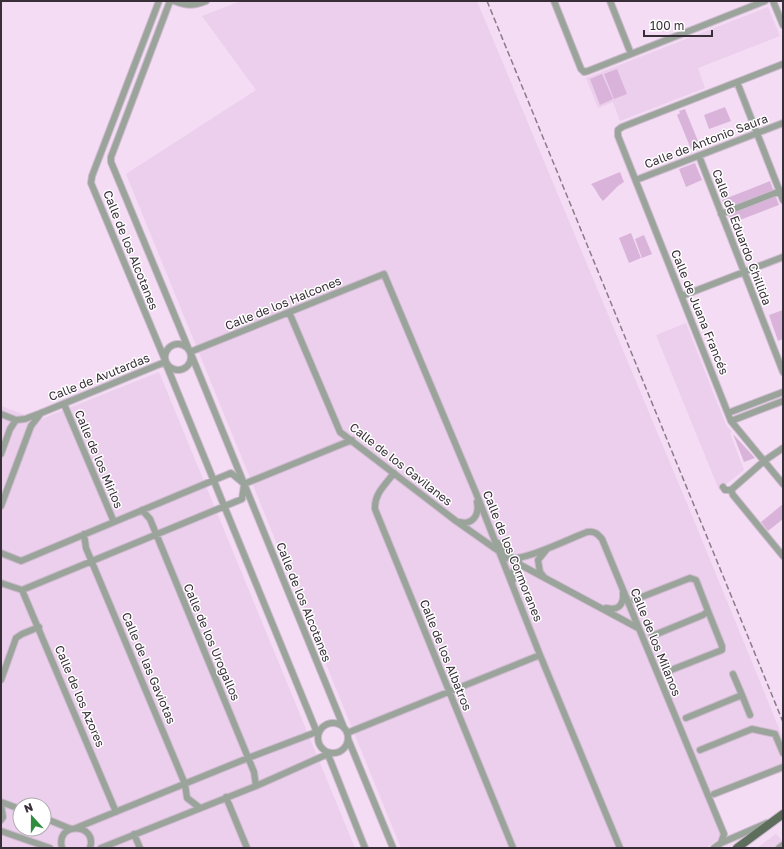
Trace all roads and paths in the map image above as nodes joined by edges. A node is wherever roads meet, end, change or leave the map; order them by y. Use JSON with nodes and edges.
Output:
{"nodes":[{"id":1,"x":159,"y":1,"type":"edge"},
{"id":2,"x":170,"y":1,"type":"edge"},
{"id":3,"x":174,"y":1,"type":"edge"},
{"id":4,"x":206,"y":1,"type":"edge"},
{"id":5,"x":554,"y":1,"type":"edge"},
{"id":6,"x":610,"y":1,"type":"edge"},
{"id":7,"x":765,"y":1,"type":"edge"},
{"id":8,"x":773,"y":1,"type":"edge"},
{"id":9,"x":783,"y":25,"type":"edge"},
{"id":10,"x":631,"y":54,"type":"junction"},
{"id":11,"x":783,"y":64,"type":"edge"},
{"id":12,"x":737,"y":82,"type":"junction"},
{"id":13,"x":783,"y":123,"type":"edge"},
{"id":14,"x":757,"y":133,"type":"junction"},
{"id":15,"x":698,"y":156,"type":"junction"},
{"id":16,"x":636,"y":180,"type":"junction"},
{"id":17,"x":781,"y":190,"type":"edge"},
{"id":18,"x":783,"y":200,"type":"edge"},
{"id":19,"x":721,"y":214,"type":"junction"},
{"id":20,"x":783,"y":257,"type":"edge"},
{"id":21,"x":744,"y":272,"type":"junction"},
{"id":22,"x":384,"y":274,"type":"joint"},
{"id":23,"x":682,"y":296,"type":"junction"},
{"id":24,"x":289,"y":312,"type":"junction"},
{"id":25,"x":190,"y":352,"type":"junction"},
{"id":26,"x":165,"y":362,"type":"junction"},
{"id":27,"x":783,"y":372,"type":"edge"},
{"id":28,"x":783,"y":392,"type":"edge"},
{"id":29,"x":783,"y":401,"type":"edge"},
{"id":30,"x":64,"y":404,"type":"junction"},
{"id":31,"x":41,"y":413,"type":"junction"},
{"id":32,"x":1,"y":414,"type":"edge"},
{"id":33,"x":728,"y":414,"type":"junction"},
{"id":34,"x":16,"y":420,"type":"junction"},
{"id":35,"x":731,"y":421,"type":"junction"},
{"id":36,"x":352,"y":440,"type":"junction"},
{"id":37,"x":783,"y":448,"type":"edge"},
{"id":38,"x":1,"y":454,"type":"edge"},
{"id":39,"x":764,"y":461,"type":"junction"},
{"id":40,"x":394,"y":473,"type":"junction"},
{"id":41,"x":213,"y":481,"type":"junction"},
{"id":42,"x":244,"y":484,"type":"junction"},
{"id":43,"x":783,"y":484,"type":"edge"},
{"id":44,"x":723,"y":487,"type":"dead end"},
{"id":45,"x":731,"y":490,"type":"junction"},
{"id":46,"x":476,"y":492,"type":"junction"},
{"id":47,"x":1,"y":506,"type":"edge"},
{"id":48,"x":224,"y":506,"type":"junction"},
{"id":49,"x":142,"y":510,"type":"junction"},
{"id":50,"x":456,"y":521,"type":"junction"},
{"id":51,"x":114,"y":522,"type":"junction"},
{"id":52,"x":84,"y":534,"type":"junction"},
{"id":53,"x":156,"y":534,"type":"junction"},
{"id":54,"x":495,"y":540,"type":"junction"},
{"id":55,"x":549,"y":547,"type":"junction"},
{"id":56,"x":500,"y":552,"type":"junction"},
{"id":57,"x":1,"y":553,"type":"edge"},
{"id":58,"x":7,"y":556,"type":"junction"},
{"id":59,"x":783,"y":556,"type":"edge"},
{"id":60,"x":1,"y":560,"type":"edge"},
{"id":61,"x":517,"y":560,"type":"junction"},
{"id":62,"x":92,"y":561,"type":"junction"},
{"id":63,"x":545,"y":578,"type":"junction"},
{"id":64,"x":1,"y":583,"type":"edge"},
{"id":65,"x":513,"y":585,"type":"junction"},
{"id":66,"x":22,"y":590,"type":"junction"},
{"id":67,"x":623,"y":590,"type":"junction"},
{"id":68,"x":634,"y":600,"type":"dead end"},
{"id":69,"x":596,"y":606,"type":"junction"},
{"id":70,"x":708,"y":610,"type":"junction"},
{"id":71,"x":39,"y":627,"type":"junction"},
{"id":72,"x":638,"y":628,"type":"junction"},
{"id":73,"x":652,"y":636,"type":"dead end"},
{"id":74,"x":540,"y":654,"type":"junction"},
{"id":75,"x":666,"y":672,"type":"dead end"},
{"id":76,"x":733,"y":674,"type":"dead end"},
{"id":77,"x":1,"y":680,"type":"edge"},
{"id":78,"x":448,"y":691,"type":"junction"},
{"id":79,"x":742,"y":695,"type":"junction"},
{"id":80,"x":750,"y":715,"type":"dead end"},
{"id":81,"x":686,"y":718,"type":"dead end"},
{"id":82,"x":318,"y":733,"type":"junction"},
{"id":83,"x":346,"y":733,"type":"junction"},
{"id":84,"x":700,"y":750,"type":"dead end"},
{"id":85,"x":328,"y":753,"type":"junction"},
{"id":86,"x":783,"y":753,"type":"edge"},
{"id":87,"x":248,"y":758,"type":"junction"},
{"id":88,"x":783,"y":766,"type":"edge"},
{"id":89,"x":185,"y":784,"type":"junction"},
{"id":90,"x":256,"y":786,"type":"junction"},
{"id":91,"x":714,"y":794,"type":"dead end"},
{"id":92,"x":226,"y":797,"type":"junction"},
{"id":93,"x":1,"y":802,"type":"edge"},
{"id":94,"x":1,"y":805,"type":"edge"},
{"id":95,"x":12,"y":806,"type":"edge"},
{"id":96,"x":200,"y":808,"type":"junction"},
{"id":97,"x":116,"y":812,"type":"junction"},
{"id":98,"x":781,"y":816,"type":"edge"},
{"id":99,"x":1,"y":820,"type":"edge"},
{"id":100,"x":52,"y":821,"type":"edge"},
{"id":101,"x":74,"y":828,"type":"junction"},
{"id":102,"x":1,"y":831,"type":"edge"},
{"id":103,"x":134,"y":834,"type":"junction"},
{"id":104,"x":721,"y":843,"type":"junction"},
{"id":105,"x":783,"y":845,"type":"edge"},
{"id":106,"x":50,"y":848,"type":"edge"},
{"id":107,"x":62,"y":848,"type":"edge"},
{"id":108,"x":90,"y":848,"type":"edge"},
{"id":109,"x":101,"y":848,"type":"edge"},
{"id":110,"x":140,"y":848,"type":"edge"},
{"id":111,"x":247,"y":848,"type":"edge"},
{"id":112,"x":365,"y":848,"type":"edge"},
{"id":113,"x":393,"y":848,"type":"edge"},
{"id":114,"x":512,"y":848,"type":"edge"},
{"id":115,"x":620,"y":848,"type":"edge"},
{"id":116,"x":714,"y":848,"type":"edge"},
{"id":117,"x":737,"y":848,"type":"edge"},
{"id":118,"x":779,"y":848,"type":"edge"}],
"edges":[{"from":1,"to":26,"type":"street","name":"Calle de los Alcotanes"},
{"from":2,"to":25,"type":"street","name":"Calle de los Alcotanes"},
{"from":3,"to":4,"type":"street"},
{"from":5,"to":10,"type":"street"},
{"from":6,"to":10,"type":"street"},
{"from":7,"to":10,"type":"street"},
{"from":8,"to":9,"type":"street"},
{"from":11,"to":12,"type":"street"},
{"from":12,"to":14,"type":"street"},
{"from":12,"to":16,"type":"street","name":"Calle de Juana Francés"},
{"from":13,"to":14,"type":"street","name":"Calle de Antonio Saura"},
{"from":14,"to":15,"type":"street","name":"Calle de Antonio Saura"},
{"from":14,"to":17,"type":"street"},
{"from":15,"to":16,"type":"street","name":"Calle de Antonio Saura"},
{"from":15,"to":19,"type":"street","name":"Calle de Eduardo Chillida"},
{"from":16,"to":23,"type":"street","name":"Calle de Juana Francés"},
{"from":17,"to":18,"type":"street"},
{"from":17,"to":19,"type":"street"},
{"from":19,"to":21,"type":"street","name":"Calle de Eduardo Chillida"},
{"from":20,"to":21,"type":"street"},
{"from":21,"to":23,"type":"street"},
{"from":21,"to":27,"type":"street","name":"Calle de Eduardo Chillida"},
{"from":22,"to":24,"type":"street","name":"Calle de los Halcones"},
{"from":22,"to":46,"type":"street","name":"Calle de los Cormoranes"},
{"from":23,"to":33,"type":"street","name":"Calle de Juana Francés"},
{"from":24,"to":25,"type":"street","name":"Calle de los Halcones"},
{"from":24,"to":36,"type":"street","name":"Calle de los Gavilanes"},
{"from":25,"to":26,"type":"street"},
{"from":25,"to":26,"type":"street"},
{"from":25,"to":42,"type":"street","name":"Calle de los Alcotanes"},
{"from":26,"to":30,"type":"street","name":"Calle de Avutardas"},
{"from":26,"to":41,"type":"street","name":"Calle de los Alcotanes"},
{"from":28,"to":33,"type":"street"},
{"from":29,"to":35,"type":"street"},
{"from":30,"to":31,"type":"street","name":"Calle de Avutardas"},
{"from":30,"to":51,"type":"street","name":"Calle de los Mirlos"},
{"from":31,"to":34,"type":"street","name":"Calle de Avutardas"},
{"from":31,"to":47,"type":"street","name":"Calle de Avutardas"},
{"from":32,"to":34,"type":"street"},
{"from":33,"to":35,"type":"street","name":"Calle de Juana Francés"},
{"from":34,"to":38,"type":"street"},
{"from":35,"to":39,"type":"street","name":"Calle de Juana Francés"},
{"from":36,"to":40,"type":"street","name":"Calle de los Gavilanes"},
{"from":36,"to":42,"type":"street"},
{"from":37,"to":39,"type":"street"},
{"from":39,"to":43,"type":"street","name":"Calle de Juana Francés"},
{"from":39,"to":45,"type":"street"},
{"from":40,"to":50,"type":"street","name":"Calle de los Gavilanes"},
{"from":40,"to":78,"type":"street","name":"Calle de los Albatros"},
{"from":41,"to":42,"type":"street"},
{"from":41,"to":48,"type":"street","name":"Calle de los Alcotanes"},
{"from":41,"to":49,"type":"street"},
{"from":42,"to":48,"type":"street"},
{"from":42,"to":83,"type":"street","name":"Calle de los Alcotanes"},
{"from":44,"to":45,"type":"street"},
{"from":45,"to":59,"type":"street"},
{"from":46,"to":50,"type":"street","name":"Calle de los Gavilanes"},
{"from":46,"to":54,"type":"street","name":"Calle de los Cormoranes"},
{"from":48,"to":53,"type":"street"},
{"from":48,"to":82,"type":"street","name":"Calle de los Alcotanes"},
{"from":49,"to":51,"type":"street"},
{"from":49,"to":53,"type":"street","name":"Calle de los Urogallos"},
{"from":50,"to":56,"type":"street","name":"Calle de los Gavilanes"},
{"from":51,"to":52,"type":"street"},
{"from":52,"to":58,"type":"street"},
{"from":52,"to":62,"type":"street","name":"Calle de las Gaviotas"},
{"from":53,"to":62,"type":"street"},
{"from":53,"to":87,"type":"street","name":"Calle de los Urogallos"},
{"from":54,"to":56,"type":"street","name":"Calle de los Cormoranes"},
{"from":54,"to":61,"type":"street","name":"Calle de los Gavilanes"},
{"from":55,"to":61,"type":"street","name":"Calle de los Milanos"},
{"from":55,"to":63,"type":"street"},
{"from":55,"to":67,"type":"street","name":"Calle de los Milanos"},
{"from":56,"to":61,"type":"street","name":"Calle de los Gavilanes"},
{"from":56,"to":65,"type":"street","name":"Calle de los Cormoranes"},
{"from":57,"to":58,"type":"street"},
{"from":58,"to":60,"type":"street"},
{"from":61,"to":63,"type":"street","name":"Calle de los Gavilanes"},
{"from":61,"to":65,"type":"street"},
{"from":62,"to":66,"type":"street"},
{"from":62,"to":89,"type":"street","name":"Calle de las Gaviotas"},
{"from":63,"to":69,"type":"street","name":"Calle de los Gavilanes"},
{"from":64,"to":66,"type":"street"},
{"from":65,"to":74,"type":"street","name":"Calle de los Cormoranes"},
{"from":66,"to":71,"type":"street","name":"Calle de los Azores"},
{"from":67,"to":69,"type":"street","name":"Calle de los Gavilanes"},
{"from":67,"to":72,"type":"street","name":"Calle de los Milanos"},
{"from":68,"to":70,"type":"street"},
{"from":69,"to":72,"type":"street","name":"Calle de los Gavilanes"},
{"from":70,"to":73,"type":"street"},
{"from":70,"to":75,"type":"street"},
{"from":71,"to":77,"type":"street"},
{"from":71,"to":97,"type":"street","name":"Calle de los Azores"},
{"from":72,"to":104,"type":"street","name":"Calle de los Milanos"},
{"from":74,"to":78,"type":"street"},
{"from":74,"to":115,"type":"street","name":"Calle de los Cormoranes"},
{"from":76,"to":79,"type":"street"},
{"from":78,"to":83,"type":"street"},
{"from":78,"to":114,"type":"street","name":"Calle de los Albatros"},
{"from":79,"to":80,"type":"street"},
{"from":79,"to":81,"type":"street"},
{"from":82,"to":83,"type":"street"},
{"from":82,"to":85,"type":"street"},
{"from":82,"to":87,"type":"street"},
{"from":83,"to":85,"type":"street"},
{"from":83,"to":113,"type":"street","name":"Calle de los Alcotanes"},
{"from":84,"to":86,"type":"street"},
{"from":85,"to":90,"type":"street"},
{"from":85,"to":112,"type":"street"},
{"from":87,"to":89,"type":"street"},
{"from":87,"to":90,"type":"street","name":"Calle de los Urogallos"},
{"from":88,"to":91,"type":"street"},
{"from":89,"to":96,"type":"street","name":"Calle de las Gaviotas"},
{"from":89,"to":97,"type":"street"},
{"from":90,"to":92,"type":"street"},
{"from":92,"to":96,"type":"street"},
{"from":92,"to":111,"type":"street"},
{"from":93,"to":95,"type":"street"},
{"from":94,"to":99,"type":"street"},
{"from":96,"to":103,"type":"street"},
{"from":97,"to":101,"type":"street"},
{"from":98,"to":104,"type":"street"},
{"from":98,"to":117,"type":"main road"},
{"from":100,"to":101,"type":"street"},
{"from":101,"to":107,"type":"street"},
{"from":101,"to":108,"type":"street"},
{"from":102,"to":106,"type":"street"},
{"from":103,"to":109,"type":"street"},
{"from":103,"to":110,"type":"street"},
{"from":104,"to":116,"type":"street"},
{"from":105,"to":118,"type":"street"}]}
